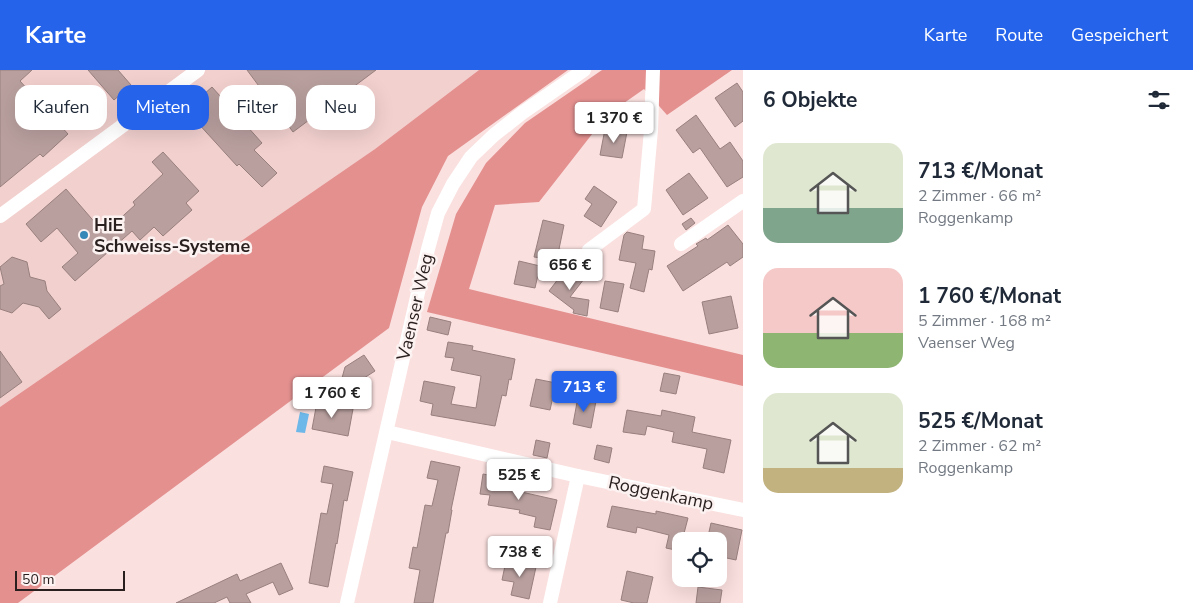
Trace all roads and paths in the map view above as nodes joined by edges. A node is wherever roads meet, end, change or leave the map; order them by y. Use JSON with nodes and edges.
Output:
{"nodes":[{"id":1,"x":198,"y":70,"type":"edge"},
{"id":2,"x":584,"y":70,"type":"edge"},
{"id":3,"x":653,"y":70,"type":"edge"},
{"id":4,"x":743,"y":201,"type":"edge"},
{"id":5,"x":0,"y":216,"type":"edge"},
{"id":6,"x":681,"y":244,"type":"dead end"},
{"id":7,"x":589,"y":250,"type":"dead end"},
{"id":8,"x":387,"y":432,"type":"junction"},
{"id":9,"x":578,"y":476,"type":"junction"},
{"id":10,"x":743,"y":510,"type":"edge"},
{"id":11,"x":347,"y":603,"type":"edge"},
{"id":12,"x":550,"y":603,"type":"edge"}],
"edges":[{"from":1,"to":5,"type":"street"},
{"from":2,"to":8,"type":"street","name":"Vaenser Weg"},
{"from":3,"to":7,"type":"street"},
{"from":4,"to":6,"type":"street"},
{"from":8,"to":9,"type":"street","name":"Roggenkamp"},
{"from":8,"to":11,"type":"street","name":"Vaenser Weg"},
{"from":9,"to":10,"type":"street","name":"Roggenkamp"},
{"from":9,"to":12,"type":"street"}]}
